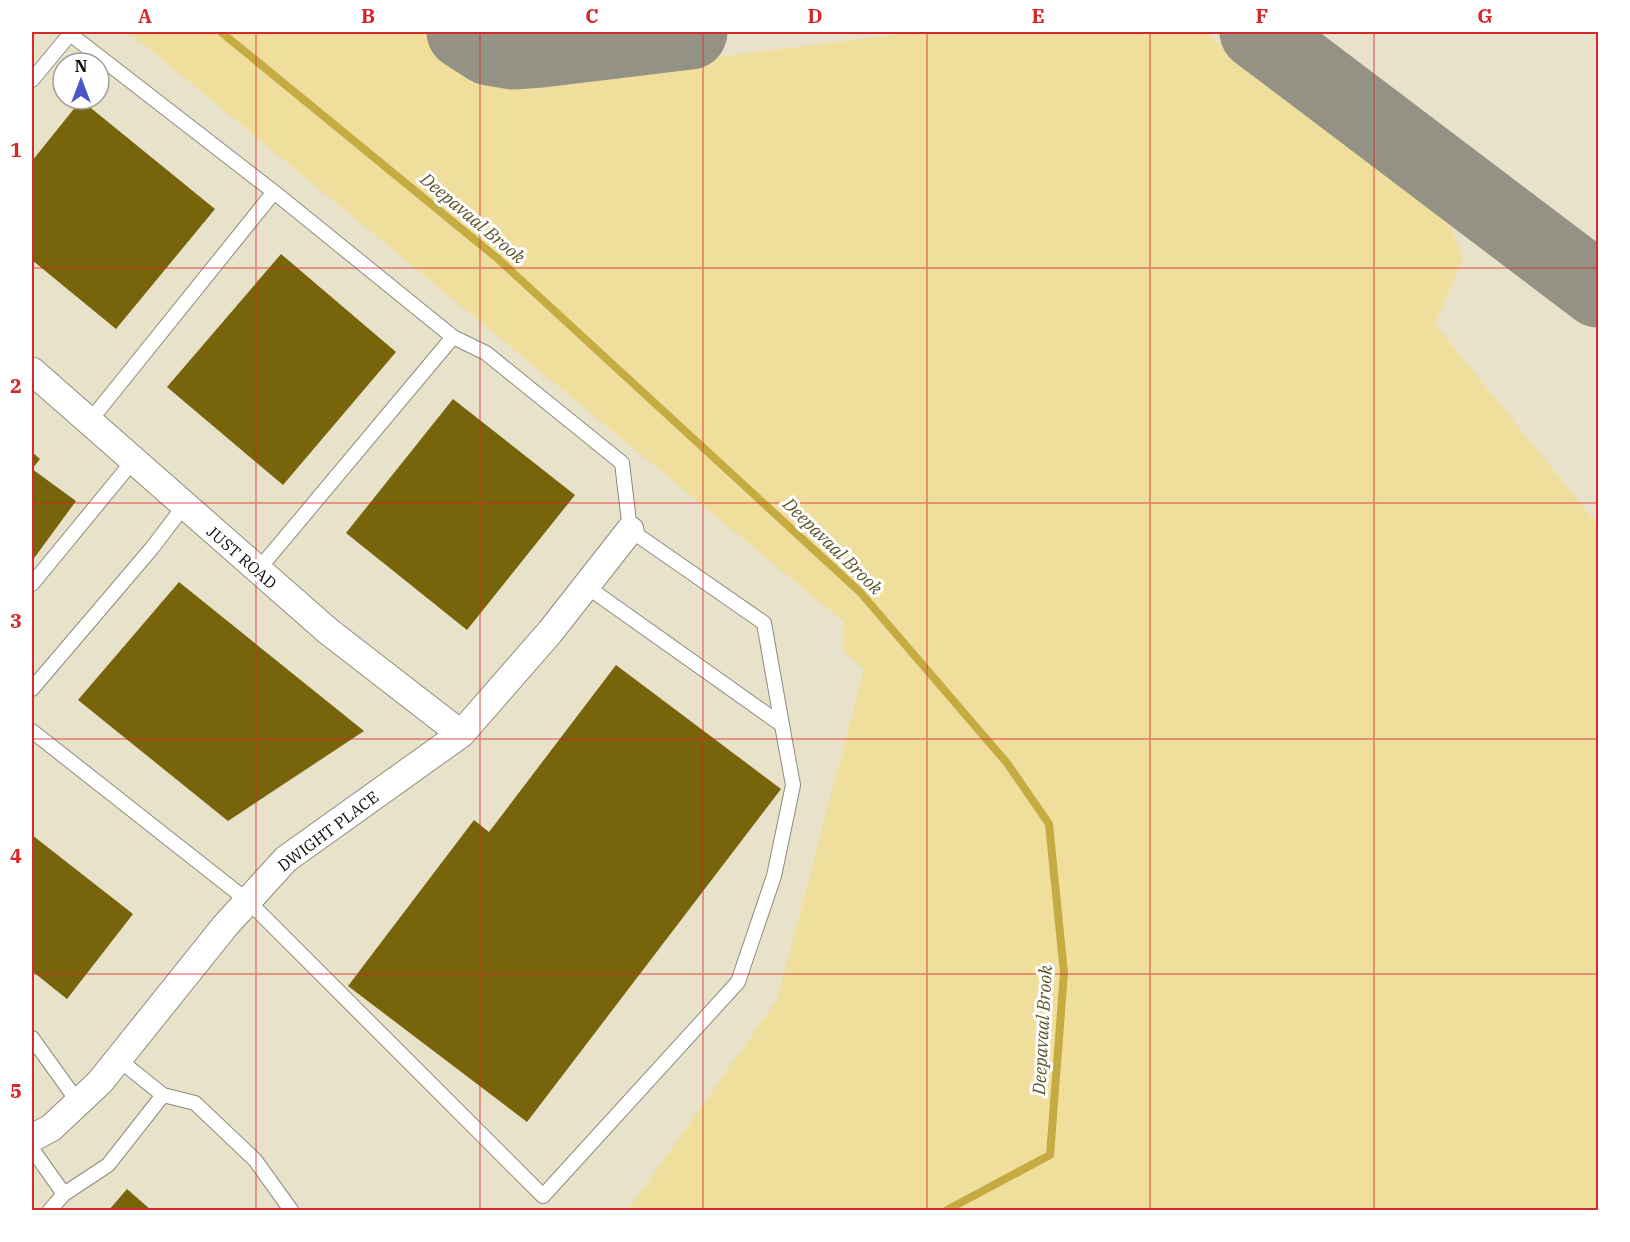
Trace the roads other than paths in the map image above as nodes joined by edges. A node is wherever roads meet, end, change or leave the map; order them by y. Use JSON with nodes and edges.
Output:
{"nodes":[{"id":1,"x":69,"y":33,"type":"edge"},
{"id":2,"x":32,"y":80,"type":"edge"},
{"id":3,"x":274,"y":192,"type":"junction"},
{"id":4,"x":453,"y":337,"type":"junction"},
{"id":5,"x":32,"y":371,"type":"edge"},
{"id":6,"x":89,"y":422,"type":"junction"},
{"id":7,"x":133,"y":461,"type":"junction"},
{"id":8,"x":184,"y":506,"type":"junction"},
{"id":9,"x":630,"y":530,"type":"junction"},
{"id":10,"x":258,"y":570,"type":"junction"},
{"id":11,"x":32,"y":584,"type":"edge"},
{"id":12,"x":586,"y":586,"type":"junction"},
{"id":13,"x":32,"y":689,"type":"edge"},
{"id":14,"x":782,"y":725,"type":"junction"},
{"id":15,"x":32,"y":731,"type":"edge"},
{"id":16,"x":461,"y":734,"type":"junction"},
{"id":17,"x":248,"y":901,"type":"junction"},
{"id":18,"x":32,"y":1038,"type":"edge"},
{"id":19,"x":118,"y":1059,"type":"junction"},
{"id":20,"x":163,"y":1095,"type":"junction"},
{"id":21,"x":78,"y":1102,"type":"junction"},
{"id":22,"x":32,"y":1138,"type":"edge"},
{"id":23,"x":32,"y":1149,"type":"edge"},
{"id":24,"x":64,"y":1194,"type":"junction"},
{"id":25,"x":50,"y":1210,"type":"edge"},
{"id":26,"x":291,"y":1210,"type":"edge"}],
"edges":[{"from":1,"to":2,"type":"lane"},
{"from":1,"to":3,"type":"lane"},
{"from":3,"to":4,"type":"lane"},
{"from":3,"to":6,"type":"lane"},
{"from":4,"to":9,"type":"lane"},
{"from":4,"to":10,"type":"lane"},
{"from":5,"to":6,"type":"street","name":"JUST ROAD"},
{"from":6,"to":7,"type":"street","name":"JUST ROAD"},
{"from":7,"to":8,"type":"street","name":"JUST ROAD"},
{"from":7,"to":11,"type":"lane"},
{"from":8,"to":10,"type":"street","name":"JUST ROAD"},
{"from":8,"to":13,"type":"lane"},
{"from":9,"to":12,"type":"street","name":"DWIGHT PLACE"},
{"from":9,"to":14,"type":"lane"},
{"from":10,"to":16,"type":"street","name":"JUST ROAD"},
{"from":12,"to":14,"type":"lane"},
{"from":12,"to":16,"type":"street","name":"DWIGHT PLACE"},
{"from":14,"to":17,"type":"lane"},
{"from":15,"to":17,"type":"lane"},
{"from":16,"to":17,"type":"street","name":"DWIGHT PLACE"},
{"from":17,"to":19,"type":"street","name":"DWIGHT PLACE"},
{"from":18,"to":21,"type":"lane"},
{"from":19,"to":20,"type":"lane"},
{"from":19,"to":21,"type":"street","name":"DWIGHT PLACE"},
{"from":20,"to":24,"type":"lane"},
{"from":20,"to":26,"type":"lane"},
{"from":21,"to":22,"type":"street","name":"DWIGHT PLACE"},
{"from":23,"to":24,"type":"lane"},
{"from":24,"to":25,"type":"lane"}]}
